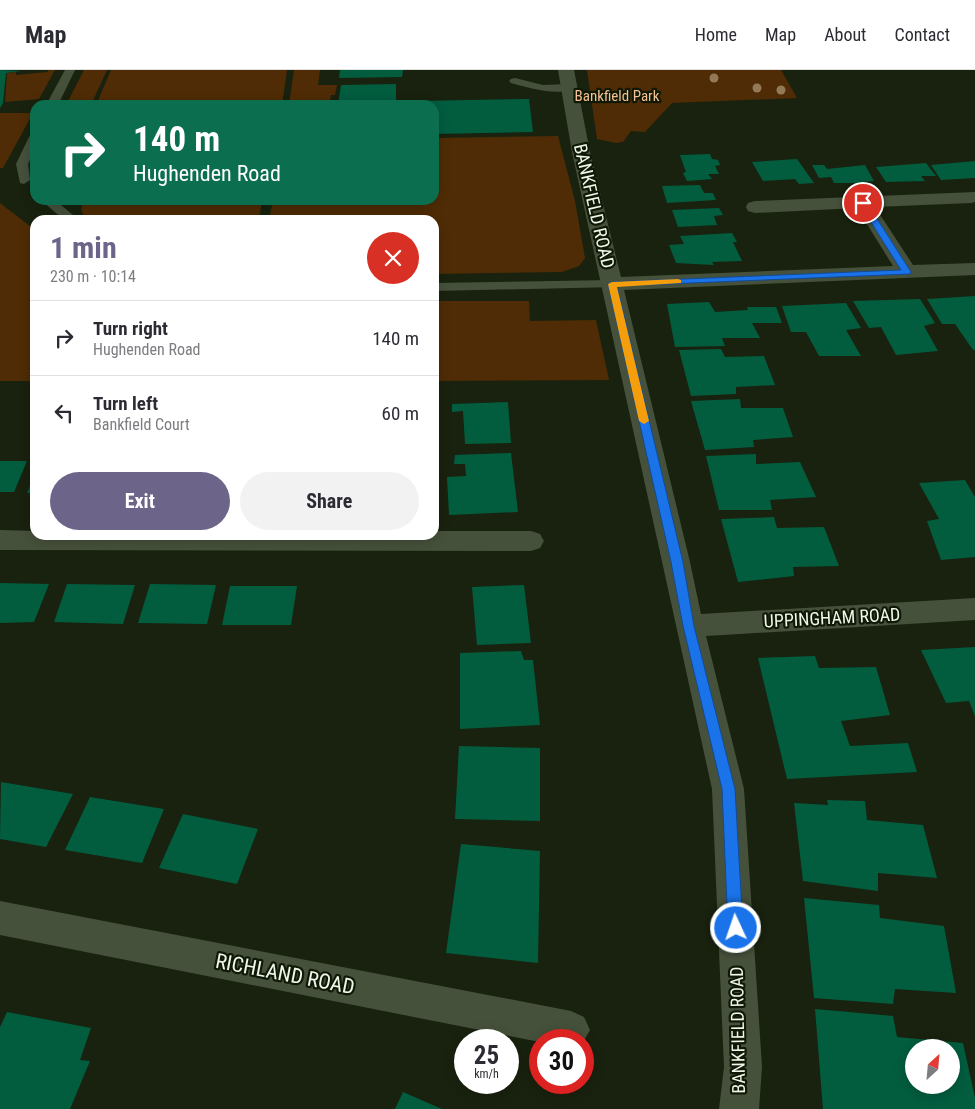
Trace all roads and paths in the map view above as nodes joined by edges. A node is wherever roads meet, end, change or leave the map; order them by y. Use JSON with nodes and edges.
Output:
{"nodes":[{"id":1,"x":70,"y":70,"type":"edge"},
{"id":2,"x":567,"y":79,"type":"edge"},
{"id":3,"x":515,"y":81,"type":"dead end"},
{"id":4,"x":55,"y":100,"type":"edge"},
{"id":5,"x":30,"y":148,"type":"edge"},
{"id":6,"x":30,"y":181,"type":"edge"},
{"id":7,"x":971,"y":197,"type":"dead end"},
{"id":8,"x":863,"y":203,"type":"junction"},
{"id":9,"x":755,"y":207,"type":"dead end"},
{"id":10,"x":975,"y":269,"type":"edge"},
{"id":11,"x":907,"y":272,"type":"junction"},
{"id":12,"x":612,"y":284,"type":"junction"},
{"id":13,"x":439,"y":287,"type":"edge"},
{"id":14,"x":0,"y":540,"type":"edge"},
{"id":15,"x":531,"y":542,"type":"dead end"},
{"id":16,"x":975,"y":609,"type":"edge"},
{"id":17,"x":689,"y":626,"type":"junction"},
{"id":18,"x":0,"y":918,"type":"edge"},
{"id":19,"x":566,"y":1029,"type":"edge"},
{"id":20,"x":739,"y":1109,"type":"edge"}],
"edges":[{"from":1,"to":4,"type":"lane"},
{"from":2,"to":3,"type":"lane"},
{"from":2,"to":12,"type":"street","name":"BANKFIELD ROAD"},
{"from":5,"to":6,"type":"lane"},
{"from":7,"to":8,"type":"street"},
{"from":8,"to":9,"type":"street"},
{"from":8,"to":11,"type":"street"},
{"from":10,"to":11,"type":"street"},
{"from":11,"to":12,"type":"street"},
{"from":12,"to":13,"type":"lane"},
{"from":12,"to":17,"type":"street","name":"BANKFIELD ROAD"},
{"from":14,"to":15,"type":"street"},
{"from":16,"to":17,"type":"street","name":"UPPINGHAM ROAD"},
{"from":17,"to":20,"type":"street","name":"BANKFIELD ROAD"},
{"from":18,"to":19,"type":"street","name":"RICHLAND ROAD"}]}
